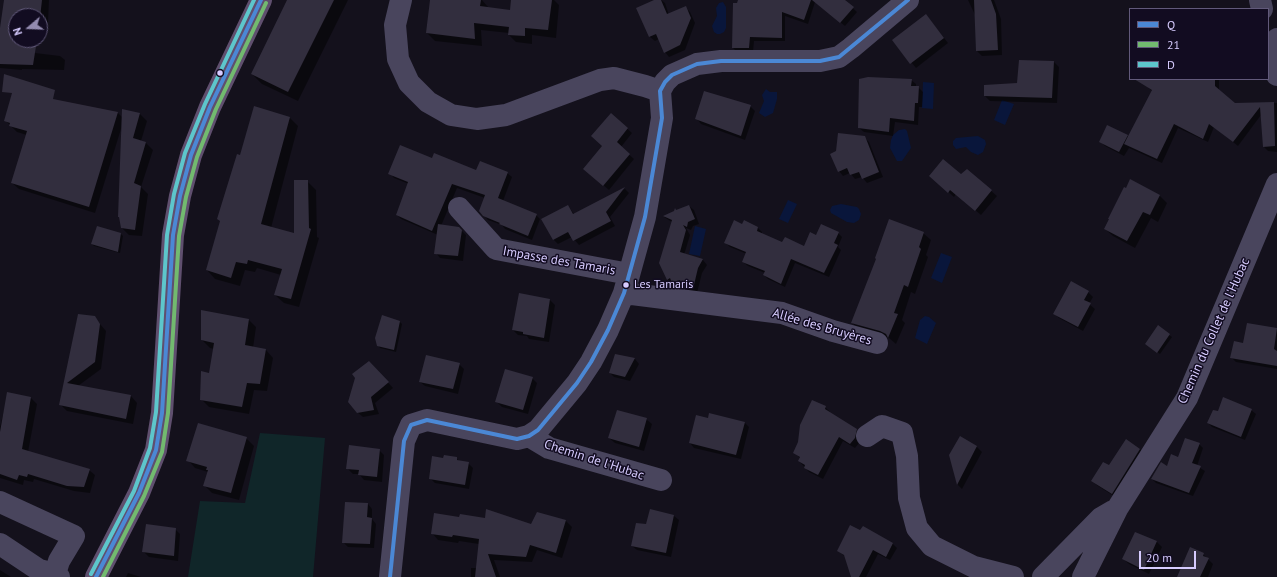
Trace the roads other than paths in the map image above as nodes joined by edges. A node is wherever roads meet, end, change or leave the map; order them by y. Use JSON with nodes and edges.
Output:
{"nodes":[{"id":1,"x":261,"y":0,"type":"edge"},
{"id":2,"x":401,"y":0,"type":"edge"},
{"id":3,"x":908,"y":0,"type":"edge"},
{"id":4,"x":1269,"y":27,"type":"edge"},
{"id":5,"x":1277,"y":35,"type":"edge"},
{"id":6,"x":1277,"y":39,"type":"edge"},
{"id":7,"x":1277,"y":75,"type":"edge"},
{"id":8,"x":660,"y":91,"type":"junction"},
{"id":9,"x":1277,"y":184,"type":"edge"},
{"id":10,"x":459,"y":208,"type":"dead end"},
{"id":11,"x":626,"y":283,"type":"junction"},
{"id":12,"x":877,"y":344,"type":"dead end"},
{"id":13,"x":529,"y":436,"type":"junction"},
{"id":14,"x":867,"y":436,"type":"dead end"},
{"id":15,"x":661,"y":480,"type":"dead end"},
{"id":16,"x":0,"y":502,"type":"edge"},
{"id":17,"x":1117,"y":509,"type":"junction"},
{"id":18,"x":0,"y":544,"type":"edge"},
{"id":19,"x":57,"y":576,"type":"edge"},
{"id":20,"x":96,"y":577,"type":"edge"},
{"id":21,"x":390,"y":577,"type":"edge"},
{"id":22,"x":1013,"y":577,"type":"edge"},
{"id":23,"x":1043,"y":577,"type":"edge"},
{"id":24,"x":1083,"y":577,"type":"edge"}],
"edges":[{"from":1,"to":20,"type":"main road"},
{"from":2,"to":8,"type":"street"},
{"from":3,"to":8,"type":"street"},
{"from":4,"to":5,"type":"street"},
{"from":6,"to":7,"type":"street"},
{"from":8,"to":11,"type":"street","name":"Chemin de l'Hubac"},
{"from":9,"to":17,"type":"street","name":"Chemin du Collet de l'Hubac"},
{"from":10,"to":11,"type":"street","name":"Impasse des Tamaris"},
{"from":11,"to":12,"type":"street","name":"Allée des Bruyères"},
{"from":11,"to":13,"type":"street","name":"Chemin de l'Hubac"},
{"from":13,"to":15,"type":"street","name":"Chemin de l'Hubac"},
{"from":13,"to":21,"type":"street","name":"Chemin de l'Hubac"},
{"from":14,"to":22,"type":"street"},
{"from":16,"to":19,"type":"street"},
{"from":17,"to":23,"type":"street"},
{"from":17,"to":24,"type":"street","name":"Chemin du Collet de l'Hubac"},
{"from":18,"to":19,"type":"street"}]}
